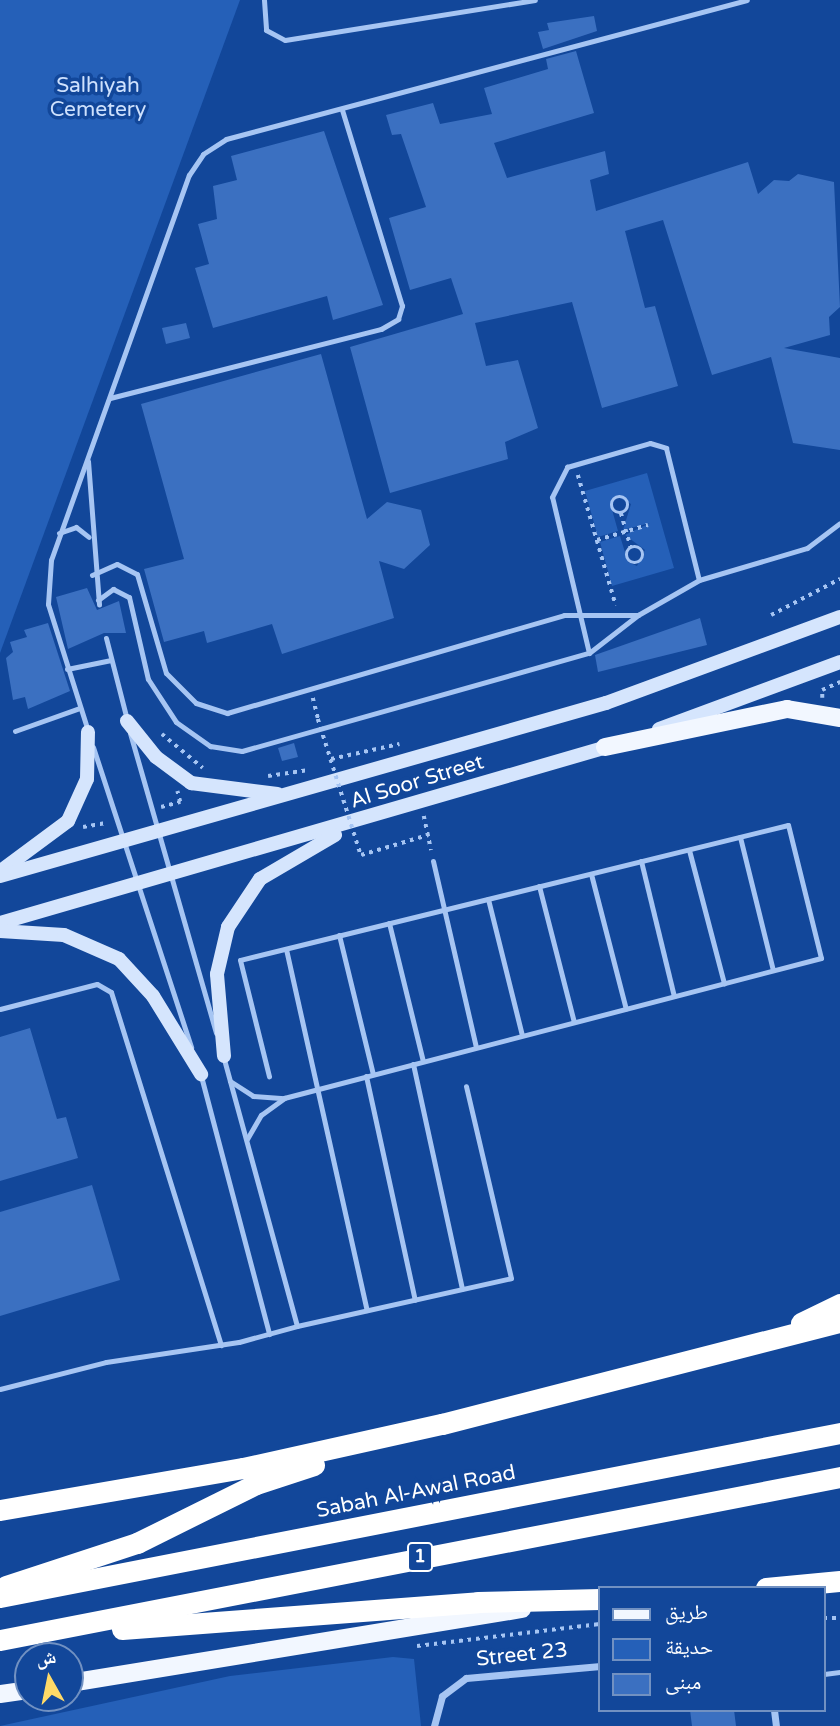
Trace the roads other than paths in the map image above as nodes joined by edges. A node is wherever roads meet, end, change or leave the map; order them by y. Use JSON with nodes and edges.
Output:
{"nodes":[{"id":1,"x":264,"y":0,"type":"edge"},
{"id":2,"x":487,"y":0,"type":"edge"},
{"id":3,"x":535,"y":0,"type":"edge"},
{"id":4,"x":747,"y":0,"type":"edge"},
{"id":5,"x":484,"y":8,"type":"junction"},
{"id":6,"x":342,"y":110,"type":"junction"},
{"id":7,"x":110,"y":398,"type":"junction"},
{"id":8,"x":88,"y":458,"type":"junction"},
{"id":9,"x":840,"y":523,"type":"edge"},
{"id":10,"x":59,"y":533,"type":"junction"},
{"id":11,"x":89,"y":538,"type":"junction"},
{"id":12,"x":92,"y":575,"type":"junction"},
{"id":13,"x":699,"y":580,"type":"junction"},
{"id":14,"x":581,"y":612,"type":"junction"},
{"id":15,"x":638,"y":615,"type":"junction"},
{"id":16,"x":840,"y":617,"type":"edge"},
{"id":17,"x":106,"y":638,"type":"dead end"},
{"id":18,"x":589,"y":653,"type":"junction"},
{"id":19,"x":111,"y":660,"type":"junction"},
{"id":20,"x":840,"y":662,"type":"edge"},
{"id":21,"x":67,"y":669,"type":"junction"},
{"id":22,"x":80,"y":708,"type":"junction"},
{"id":23,"x":836,"y":710,"type":"edge"},
{"id":24,"x":127,"y":721,"type":"junction"},
{"id":25,"x":16,"y":731,"type":"dead end"},
{"id":26,"x":88,"y":732,"type":"junction"},
{"id":27,"x":605,"y":747,"type":"junction"},
{"id":28,"x":289,"y":794,"type":"junction"},
{"id":29,"x":361,"y":821,"type":"junction"},
{"id":30,"x":155,"y":834,"type":"junction"},
{"id":31,"x":740,"y":837,"type":"junction"},
{"id":32,"x":119,"y":843,"type":"junction"},
{"id":33,"x":689,"y":850,"type":"junction"},
{"id":34,"x":433,"y":861,"type":"road end"},
{"id":35,"x":641,"y":861,"type":"junction"},
{"id":36,"x":0,"y":874,"type":"edge"},
{"id":37,"x":591,"y":874,"type":"junction"},
{"id":38,"x":167,"y":878,"type":"junction"},
{"id":39,"x":135,"y":887,"type":"junction"},
{"id":40,"x":539,"y":887,"type":"junction"},
{"id":41,"x":488,"y":899,"type":"junction"},
{"id":42,"x":443,"y":910,"type":"junction"},
{"id":43,"x":0,"y":923,"type":"edge"},
{"id":44,"x":389,"y":923,"type":"junction"},
{"id":45,"x":0,"y":931,"type":"edge"},
{"id":46,"x":340,"y":935,"type":"junction"},
{"id":47,"x":286,"y":949,"type":"junction"},
{"id":48,"x":773,"y":970,"type":"junction"},
{"id":49,"x":724,"y":983,"type":"junction"},
{"id":50,"x":674,"y":996,"type":"junction"},
{"id":51,"x":0,"y":1009,"type":"edge"},
{"id":52,"x":626,"y":1009,"type":"junction"},
{"id":53,"x":574,"y":1022,"type":"junction"},
{"id":54,"x":522,"y":1035,"type":"junction"},
{"id":55,"x":476,"y":1047,"type":"junction"},
{"id":56,"x":224,"y":1056,"type":"junction"},
{"id":57,"x":423,"y":1061,"type":"junction"},
{"id":58,"x":414,"y":1064,"type":"junction"},
{"id":59,"x":201,"y":1074,"type":"junction"},
{"id":60,"x":369,"y":1075,"type":"junction"},
{"id":61,"x":269,"y":1076,"type":"dead end"},
{"id":62,"x":230,"y":1081,"type":"junction"},
{"id":63,"x":466,"y":1086,"type":"dead end"},
{"id":64,"x":319,"y":1089,"type":"junction"},
{"id":65,"x":284,"y":1098,"type":"junction"},
{"id":66,"x":247,"y":1141,"type":"junction"},
{"id":67,"x":462,"y":1289,"type":"junction"},
{"id":68,"x":415,"y":1300,"type":"junction"},
{"id":69,"x":840,"y":1304,"type":"edge"},
{"id":70,"x":367,"y":1310,"type":"junction"},
{"id":71,"x":840,"y":1322,"type":"edge"},
{"id":72,"x":297,"y":1326,"type":"junction"},
{"id":73,"x":269,"y":1334,"type":"junction"},
{"id":74,"x":765,"y":1340,"type":"junction"},
{"id":75,"x":222,"y":1345,"type":"junction"},
{"id":76,"x":0,"y":1389,"type":"edge"},
{"id":77,"x":442,"y":1424,"type":"junction"},
{"id":78,"x":840,"y":1433,"type":"edge"},
{"id":79,"x":840,"y":1477,"type":"edge"},
{"id":80,"x":0,"y":1510,"type":"edge"},
{"id":81,"x":840,"y":1581,"type":"edge"},
{"id":82,"x":807,"y":1585,"type":"junction"},
{"id":83,"x":793,"y":1586,"type":"edge"},
{"id":84,"x":818,"y":1586,"type":"edge"},
{"id":85,"x":0,"y":1587,"type":"edge"},
{"id":86,"x":0,"y":1597,"type":"edge"},
{"id":87,"x":596,"y":1599,"type":"edge"},
{"id":88,"x":67,"y":1631,"type":"junction"},
{"id":89,"x":0,"y":1640,"type":"edge"},
{"id":90,"x":598,"y":1665,"type":"edge"},
{"id":91,"x":84,"y":1681,"type":"edge"},
{"id":92,"x":434,"y":1726,"type":"edge"}],
"edges":[{"from":1,"to":5,"type":"lane"},
{"from":2,"to":5,"type":"lane"},
{"from":3,"to":5,"type":"lane"},
{"from":4,"to":6,"type":"lane"},
{"from":6,"to":7,"type":"lane"},
{"from":6,"to":7,"type":"lane"},
{"from":7,"to":8,"type":"lane"},
{"from":8,"to":10,"type":"lane"},
{"from":8,"to":11,"type":"lane"},
{"from":9,"to":13,"type":"lane"},
{"from":10,"to":11,"type":"lane"},
{"from":10,"to":21,"type":"lane"},
{"from":11,"to":12,"type":"lane"},
{"from":12,"to":14,"type":"lane"},
{"from":12,"to":18,"type":"lane"},
{"from":13,"to":14,"type":"lane"},
{"from":13,"to":15,"type":"lane"},
{"from":14,"to":15,"type":"lane"},
{"from":14,"to":18,"type":"lane"},
{"from":15,"to":18,"type":"lane"},
{"from":16,"to":28,"type":"main road","name":"Al Soor Street"},
{"from":17,"to":19,"type":"lane"},
{"from":19,"to":21,"type":"lane"},
{"from":19,"to":24,"type":"lane"},
{"from":20,"to":27,"type":"main road","name":"Al Soor Street"},
{"from":21,"to":22,"type":"lane"},
{"from":22,"to":25,"type":"lane"},
{"from":22,"to":26,"type":"lane"},
{"from":23,"to":27,"type":"main road"},
{"from":24,"to":28,"type":"main road"},
{"from":24,"to":30,"type":"lane"},
{"from":26,"to":32,"type":"lane"},
{"from":26,"to":36,"type":"main road"},
{"from":27,"to":29,"type":"main road","name":"Al Soor Street"},
{"from":28,"to":30,"type":"main road","name":"Al Soor Street"},
{"from":29,"to":38,"type":"main road","name":"Al Soor Street"},
{"from":29,"to":56,"type":"main road"},
{"from":30,"to":32,"type":"main road","name":"Al Soor Street"},
{"from":30,"to":38,"type":"lane"},
{"from":31,"to":33,"type":"lane"},
{"from":31,"to":48,"type":"lane"},
{"from":31,"to":48,"type":"lane"},
{"from":32,"to":36,"type":"main road","name":"Al Soor Street"},
{"from":32,"to":39,"type":"lane"},
{"from":33,"to":35,"type":"lane"},
{"from":33,"to":49,"type":"lane"},
{"from":34,"to":42,"type":"lane"},
{"from":35,"to":37,"type":"lane"},
{"from":35,"to":50,"type":"lane"},
{"from":37,"to":40,"type":"lane"},
{"from":37,"to":52,"type":"lane"},
{"from":38,"to":39,"type":"main road","name":"Al Soor Street"},
{"from":38,"to":56,"type":"lane"},
{"from":39,"to":43,"type":"main road","name":"Al Soor Street"},
{"from":39,"to":59,"type":"lane"},
{"from":40,"to":41,"type":"lane"},
{"from":40,"to":53,"type":"lane"},
{"from":41,"to":42,"type":"lane"},
{"from":41,"to":54,"type":"lane"},
{"from":42,"to":44,"type":"lane"},
{"from":42,"to":55,"type":"lane"},
{"from":44,"to":46,"type":"lane"},
{"from":44,"to":57,"type":"lane"},
{"from":45,"to":59,"type":"main road"},
{"from":46,"to":47,"type":"lane"},
{"from":46,"to":60,"type":"lane"},
{"from":47,"to":61,"type":"lane"},
{"from":47,"to":64,"type":"lane"},
{"from":48,"to":49,"type":"lane"},
{"from":49,"to":50,"type":"lane"},
{"from":50,"to":52,"type":"lane"},
{"from":51,"to":75,"type":"lane"},
{"from":52,"to":53,"type":"lane"},
{"from":53,"to":54,"type":"lane"},
{"from":54,"to":55,"type":"lane"},
{"from":55,"to":57,"type":"lane"},
{"from":56,"to":62,"type":"lane"},
{"from":57,"to":58,"type":"lane"},
{"from":58,"to":60,"type":"lane"},
{"from":58,"to":67,"type":"lane"},
{"from":59,"to":73,"type":"lane"},
{"from":60,"to":64,"type":"lane"},
{"from":60,"to":68,"type":"lane"},
{"from":62,"to":65,"type":"lane"},
{"from":62,"to":66,"type":"lane"},
{"from":63,"to":67,"type":"lane"},
{"from":64,"to":65,"type":"lane"},
{"from":64,"to":70,"type":"lane"},
{"from":65,"to":66,"type":"lane"},
{"from":66,"to":72,"type":"lane"},
{"from":67,"to":68,"type":"lane"},
{"from":68,"to":70,"type":"lane"},
{"from":69,"to":74,"type":"highway"},
{"from":70,"to":72,"type":"lane"},
{"from":71,"to":74,"type":"highway"},
{"from":72,"to":73,"type":"lane"},
{"from":73,"to":75,"type":"lane"},
{"from":74,"to":77,"type":"highway"},
{"from":75,"to":76,"type":"lane"},
{"from":77,"to":80,"type":"highway"},
{"from":77,"to":85,"type":"highway"},
{"from":78,"to":86,"type":"highway","name":"Sabah Al-Awal Road","number":"1"},
{"from":79,"to":88,"type":"highway","number":"1"},
{"from":81,"to":82,"type":"highway"},
{"from":82,"to":83,"type":"highway"},
{"from":82,"to":84,"type":"highway"},
{"from":87,"to":88,"type":"highway"},
{"from":87,"to":91,"type":"main road"},
{"from":88,"to":89,"type":"highway","number":"1"},
{"from":90,"to":92,"type":"street","name":"Street 23"}]}
